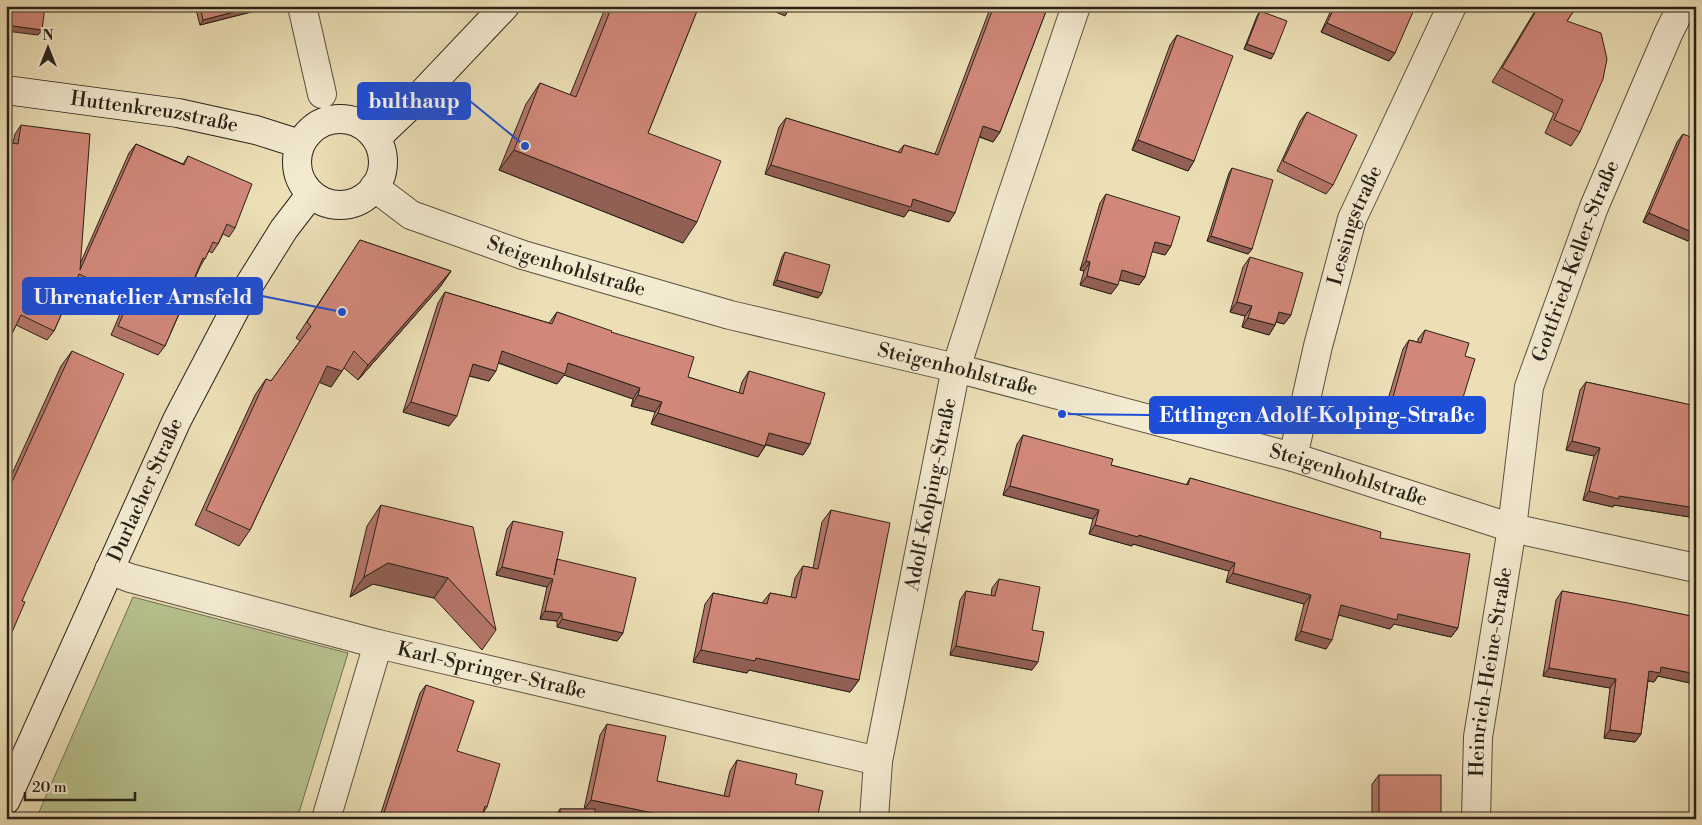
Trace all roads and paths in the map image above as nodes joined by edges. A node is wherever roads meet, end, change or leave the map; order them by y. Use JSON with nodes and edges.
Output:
{"nodes":[{"id":1,"x":302,"y":6,"type":"edge"},
{"id":2,"x":505,"y":6,"type":"edge"},
{"id":3,"x":1076,"y":6,"type":"edge"},
{"id":4,"x":1452,"y":6,"type":"edge"},
{"id":5,"x":1682,"y":6,"type":"edge"},
{"id":6,"x":6,"y":90,"type":"edge"},
{"id":7,"x":322,"y":94,"type":"dead end"},
{"id":8,"x":376,"y":138,"type":"junction"},
{"id":9,"x":300,"y":144,"type":"junction"},
{"id":10,"x":374,"y":187,"type":"junction"},
{"id":11,"x":311,"y":194,"type":"junction"},
{"id":12,"x":956,"y":368,"type":"junction"},
{"id":13,"x":1293,"y":457,"type":"junction"},
{"id":14,"x":1512,"y":528,"type":"junction"},
{"id":15,"x":1696,"y":568,"type":"edge"},
{"id":16,"x":109,"y":570,"type":"junction"},
{"id":17,"x":378,"y":644,"type":"junction"},
{"id":18,"x":878,"y":761,"type":"junction"},
{"id":19,"x":6,"y":800,"type":"edge"},
{"id":20,"x":326,"y":819,"type":"edge"},
{"id":21,"x":874,"y":819,"type":"edge"},
{"id":22,"x":1476,"y":819,"type":"edge"}],
"edges":[{"from":1,"to":7,"type":"street"},
{"from":2,"to":8,"type":"street"},
{"from":3,"to":12,"type":"street","name":"Adolf-Kolping-Straße"},
{"from":4,"to":13,"type":"street","name":"Lessingstraße"},
{"from":5,"to":14,"type":"street","name":"Gottfried-Keller-Straße"},
{"from":6,"to":9,"type":"street","name":"Huttenkreuzstraße"},
{"from":8,"to":9,"type":"street"},
{"from":8,"to":10,"type":"street"},
{"from":9,"to":11,"type":"street"},
{"from":10,"to":11,"type":"street"},
{"from":10,"to":12,"type":"street","name":"Steigenhohlstraße"},
{"from":11,"to":16,"type":"street","name":"Durlacher Straße"},
{"from":12,"to":13,"type":"street","name":"Steigenhohlstraße"},
{"from":12,"to":18,"type":"street","name":"Adolf-Kolping-Straße"},
{"from":13,"to":14,"type":"street","name":"Steigenhohlstraße"},
{"from":14,"to":15,"type":"street","name":"Steigenhohlstraße"},
{"from":14,"to":22,"type":"street","name":"Heinrich-Heine-Straße"},
{"from":16,"to":17,"type":"street","name":"Karl-Springer-Straße"},
{"from":16,"to":19,"type":"street","name":"Durlacher Straße"},
{"from":17,"to":18,"type":"street","name":"Karl-Springer-Straße"},
{"from":17,"to":20,"type":"street"},
{"from":18,"to":21,"type":"street","name":"Adolf-Kolping-Straße"}]}
